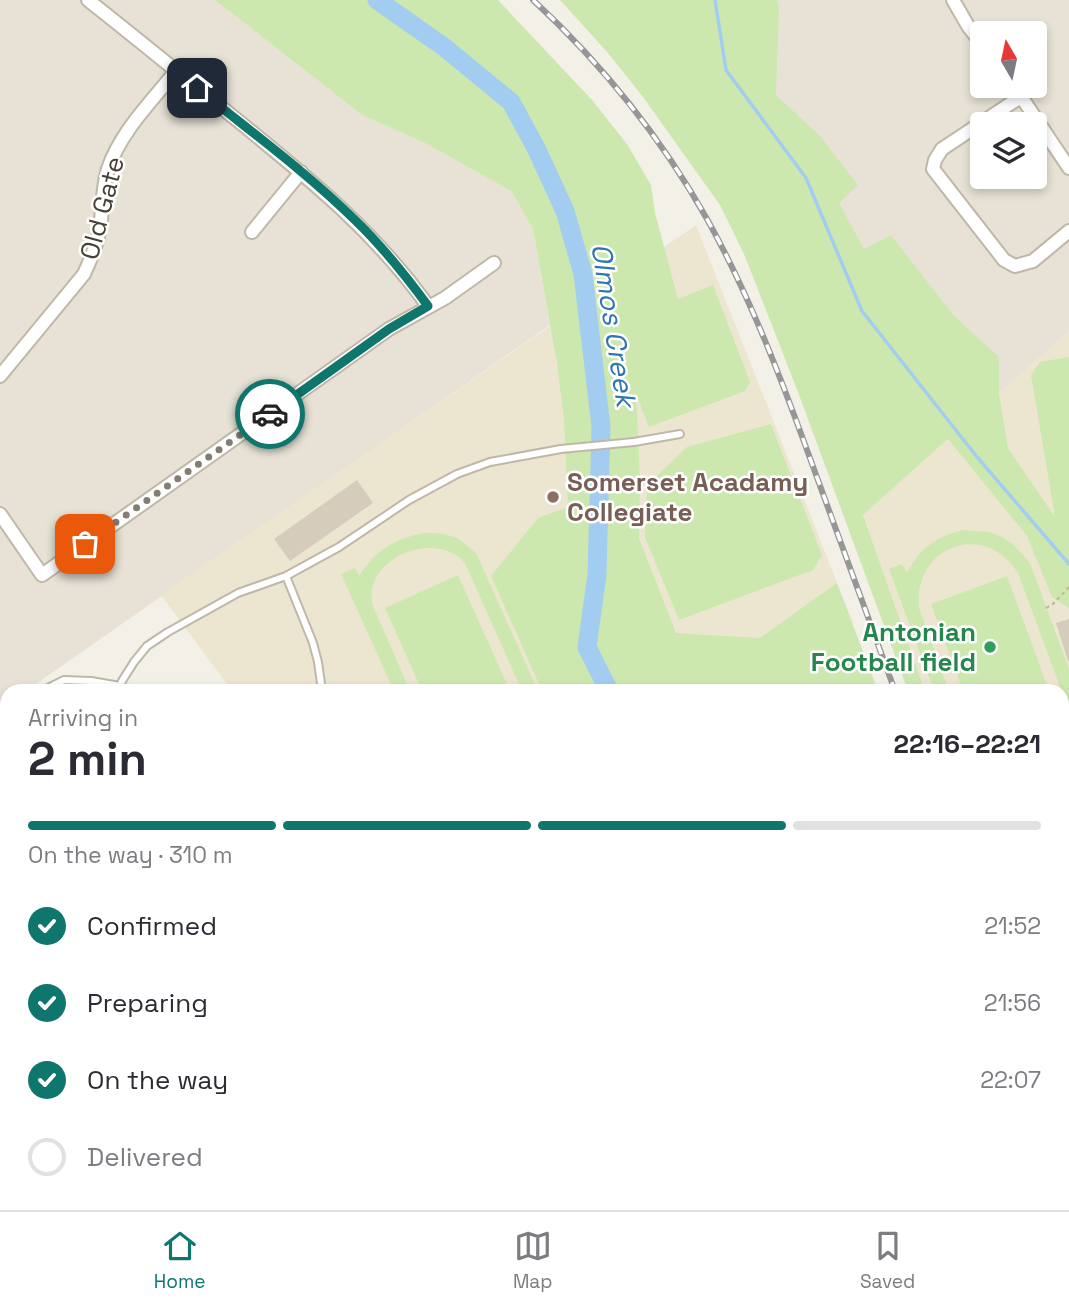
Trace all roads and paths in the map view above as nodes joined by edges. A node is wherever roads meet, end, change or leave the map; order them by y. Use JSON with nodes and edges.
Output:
{"nodes":[{"id":1,"x":89,"y":0,"type":"edge"},
{"id":2,"x":953,"y":0,"type":"edge"},
{"id":3,"x":970,"y":29,"type":"edge"},
{"id":4,"x":176,"y":71,"type":"junction"},
{"id":5,"x":1009,"y":98,"type":"edge"},
{"id":6,"x":1023,"y":98,"type":"edge"},
{"id":7,"x":1069,"y":168,"type":"edge"},
{"id":8,"x":301,"y":172,"type":"junction"},
{"id":9,"x":1069,"y":231,"type":"edge"},
{"id":10,"x":252,"y":232,"type":"dead end"},
{"id":11,"x":494,"y":263,"type":"dead end"},
{"id":12,"x":428,"y":306,"type":"junction"},
{"id":13,"x":0,"y":376,"type":"edge"},
{"id":14,"x":680,"y":434,"type":"dead end"},
{"id":15,"x":0,"y":514,"type":"edge"},
{"id":16,"x":286,"y":576,"type":"junction"},
{"id":17,"x":1069,"y":587,"type":"edge"},
{"id":18,"x":1046,"y":608,"type":"dead end"},
{"id":19,"x":56,"y":684,"type":"edge"},
{"id":20,"x":102,"y":684,"type":"edge"},
{"id":21,"x":122,"y":684,"type":"edge"},
{"id":22,"x":321,"y":684,"type":"edge"}],
"edges":[{"from":1,"to":4,"type":"street"},
{"from":2,"to":3,"type":"street"},
{"from":4,"to":8,"type":"street"},
{"from":4,"to":13,"type":"street","name":"Old Gate"},
{"from":5,"to":9,"type":"street"},
{"from":6,"to":7,"type":"street"},
{"from":8,"to":10,"type":"street"},
{"from":8,"to":12,"type":"street"},
{"from":11,"to":12,"type":"street"},
{"from":12,"to":15,"type":"street"},
{"from":14,"to":16,"type":"lane"},
{"from":16,"to":21,"type":"lane"},
{"from":16,"to":22,"type":"lane"},
{"from":17,"to":18,"type":"path"},
{"from":19,"to":20,"type":"lane"}]}
